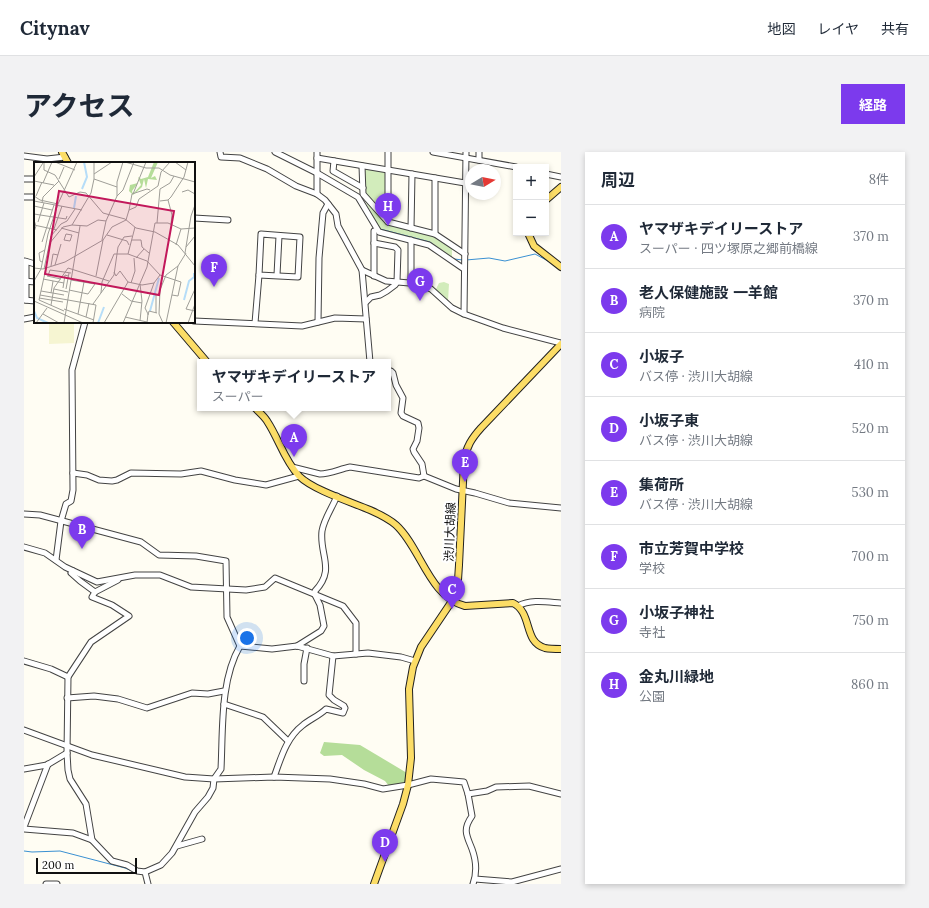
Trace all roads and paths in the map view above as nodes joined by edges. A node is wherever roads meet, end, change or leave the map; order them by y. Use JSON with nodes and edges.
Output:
{"nodes":[{"id":1,"x":220,"y":152,"type":"edge"},
{"id":2,"x":275,"y":152,"type":"edge"},
{"id":3,"x":388,"y":152,"type":"edge"},
{"id":4,"x":433,"y":152,"type":"edge"},
{"id":5,"x":479,"y":152,"type":"edge"},
{"id":6,"x":64,"y":154,"type":"edge"},
{"id":7,"x":317,"y":155,"type":"edge"},
{"id":8,"x":466,"y":155,"type":"edge"},
{"id":9,"x":24,"y":156,"type":"edge"},
{"id":10,"x":479,"y":160,"type":"junction"},
{"id":11,"x":334,"y":161,"type":"junction"},
{"id":12,"x":362,"y":166,"type":"junction"},
{"id":13,"x":513,"y":166,"type":"edge"},
{"id":14,"x":388,"y":170,"type":"junction"},
{"id":15,"x":317,"y":173,"type":"junction"},
{"id":16,"x":412,"y":174,"type":"junction"},
{"id":17,"x":549,"y":175,"type":"edge"},
{"id":18,"x":561,"y":177,"type":"edge"},
{"id":19,"x":24,"y":178,"type":"edge"},
{"id":20,"x":435,"y":178,"type":"junction"},
{"id":21,"x":34,"y":179,"type":"edge"},
{"id":22,"x":465,"y":183,"type":"edge"},
{"id":23,"x":561,"y":187,"type":"edge"},
{"id":24,"x":363,"y":188,"type":"junction"},
{"id":25,"x":317,"y":194,"type":"junction"},
{"id":26,"x":549,"y":197,"type":"edge"},
{"id":27,"x":466,"y":200,"type":"edge"},
{"id":28,"x":328,"y":204,"type":"junction"},
{"id":29,"x":195,"y":218,"type":"edge"},
{"id":30,"x":228,"y":220,"type":"dead end"},
{"id":31,"x":388,"y":222,"type":"junction"},
{"id":32,"x":411,"y":228,"type":"junction"},
{"id":33,"x":374,"y":231,"type":"dead end"},
{"id":34,"x":435,"y":234,"type":"junction"},
{"id":35,"x":279,"y":236,"type":"junction"},
{"id":36,"x":529,"y":236,"type":"edge"},
{"id":37,"x":411,"y":240,"type":"junction"},
{"id":38,"x":374,"y":243,"type":"junction"},
{"id":39,"x":465,"y":254,"type":"junction"},
{"id":40,"x":25,"y":261,"type":"edge"},
{"id":41,"x":561,"y":267,"type":"edge"},
{"id":42,"x":464,"y":269,"type":"junction"},
{"id":43,"x":362,"y":270,"type":"junction"},
{"id":44,"x":259,"y":274,"type":"junction"},
{"id":45,"x":277,"y":275,"type":"junction"},
{"id":46,"x":374,"y":276,"type":"junction"},
{"id":47,"x":25,"y":281,"type":"edge"},
{"id":48,"x":397,"y":282,"type":"junction"},
{"id":49,"x":411,"y":282,"type":"junction"},
{"id":50,"x":25,"y":300,"type":"edge"},
{"id":51,"x":366,"y":302,"type":"junction"},
{"id":52,"x":464,"y":314,"type":"junction"},
{"id":53,"x":34,"y":317,"type":"edge"},
{"id":54,"x":24,"y":319,"type":"edge"},
{"id":55,"x":366,"y":320,"type":"junction"},
{"id":56,"x":195,"y":321,"type":"edge"},
{"id":57,"x":318,"y":322,"type":"junction"},
{"id":58,"x":85,"y":323,"type":"edge"},
{"id":59,"x":174,"y":323,"type":"edge"},
{"id":60,"x":255,"y":323,"type":"junction"},
{"id":61,"x":561,"y":344,"type":"edge"},
{"id":62,"x":204,"y":359,"type":"edge"},
{"id":63,"x":370,"y":359,"type":"edge"},
{"id":64,"x":391,"y":371,"type":"edge"},
{"id":65,"x":258,"y":411,"type":"edge"},
{"id":66,"x":292,"y":467,"type":"junction"},
{"id":67,"x":73,"y":473,"type":"junction"},
{"id":68,"x":299,"y":476,"type":"junction"},
{"id":69,"x":424,"y":476,"type":"junction"},
{"id":70,"x":463,"y":491,"type":"junction"},
{"id":71,"x":337,"y":496,"type":"junction"},
{"id":72,"x":561,"y":508,"type":"edge"},
{"id":73,"x":24,"y":514,"type":"edge"},
{"id":74,"x":61,"y":521,"type":"junction"},
{"id":75,"x":24,"y":547,"type":"edge"},
{"id":76,"x":56,"y":560,"type":"junction"},
{"id":77,"x":72,"y":571,"type":"junction"},
{"id":78,"x":124,"y":577,"type":"junction"},
{"id":79,"x":227,"y":590,"type":"junction"},
{"id":80,"x":95,"y":592,"type":"junction"},
{"id":81,"x":315,"y":595,"type":"junction"},
{"id":82,"x":452,"y":601,"type":"junction"},
{"id":83,"x":561,"y":603,"type":"edge"},
{"id":84,"x":518,"y":606,"type":"junction"},
{"id":85,"x":240,"y":646,"type":"junction"},
{"id":86,"x":297,"y":646,"type":"junction"},
{"id":87,"x":306,"y":648,"type":"junction"},
{"id":88,"x":561,"y":649,"type":"edge"},
{"id":89,"x":356,"y":654,"type":"junction"},
{"id":90,"x":333,"y":656,"type":"junction"},
{"id":91,"x":24,"y":661,"type":"edge"},
{"id":92,"x":415,"y":661,"type":"junction"},
{"id":93,"x":68,"y":677,"type":"junction"},
{"id":94,"x":304,"y":681,"type":"dead end"},
{"id":95,"x":224,"y":691,"type":"junction"},
{"id":96,"x":67,"y":698,"type":"junction"},
{"id":97,"x":224,"y":704,"type":"junction"},
{"id":98,"x":24,"y":730,"type":"edge"},
{"id":99,"x":288,"y":742,"type":"junction"},
{"id":100,"x":67,"y":746,"type":"junction"},
{"id":101,"x":66,"y":753,"type":"junction"},
{"id":102,"x":48,"y":764,"type":"junction"},
{"id":103,"x":24,"y":769,"type":"edge"},
{"id":104,"x":274,"y":777,"type":"junction"},
{"id":105,"x":214,"y":779,"type":"junction"},
{"id":106,"x":408,"y":786,"type":"junction"},
{"id":107,"x":468,"y":794,"type":"junction"},
{"id":108,"x":561,"y":794,"type":"edge"},
{"id":109,"x":24,"y":828,"type":"edge"},
{"id":110,"x":202,"y":839,"type":"dead end"},
{"id":111,"x":92,"y":840,"type":"junction"},
{"id":112,"x":177,"y":846,"type":"junction"},
{"id":113,"x":561,"y":869,"type":"edge"},
{"id":114,"x":145,"y":872,"type":"junction"},
{"id":115,"x":474,"y":881,"type":"edge"},
{"id":116,"x":46,"y":884,"type":"edge"},
{"id":117,"x":57,"y":884,"type":"edge"},
{"id":118,"x":148,"y":884,"type":"edge"},
{"id":119,"x":374,"y":884,"type":"edge"}],
"edges":[{"from":1,"to":25,"type":"street"},
{"from":2,"to":15,"type":"street"},
{"from":3,"to":14,"type":"street"},
{"from":4,"to":8,"type":"street"},
{"from":5,"to":10,"type":"street"},
{"from":6,"to":9,"type":"street"},
{"from":7,"to":11,"type":"street"},
{"from":7,"to":15,"type":"street"},
{"from":8,"to":10,"type":"street"},
{"from":10,"to":13,"type":"street"},
{"from":11,"to":12,"type":"street"},
{"from":11,"to":24,"type":"street"},
{"from":12,"to":14,"type":"street"},
{"from":12,"to":24,"type":"street"},
{"from":14,"to":16,"type":"street"},
{"from":14,"to":31,"type":"street"},
{"from":15,"to":25,"type":"street"},
{"from":15,"to":37,"type":"street"},
{"from":16,"to":20,"type":"street"},
{"from":16,"to":32,"type":"street"},
{"from":17,"to":18,"type":"street"},
{"from":19,"to":21,"type":"street"},
{"from":20,"to":22,"type":"street"},
{"from":20,"to":34,"type":"street"},
{"from":23,"to":26,"type":"main road"},
{"from":24,"to":31,"type":"street"},
{"from":25,"to":28,"type":"street"},
{"from":27,"to":39,"type":"street"},
{"from":28,"to":43,"type":"street"},
{"from":28,"to":57,"type":"street"},
{"from":29,"to":30,"type":"street"},
{"from":31,"to":32,"type":"street"},
{"from":32,"to":34,"type":"street"},
{"from":33,"to":38,"type":"street"},
{"from":34,"to":39,"type":"street"},
{"from":35,"to":44,"type":"street"},
{"from":35,"to":45,"type":"street"},
{"from":35,"to":45,"type":"street"},
{"from":36,"to":41,"type":"main road"},
{"from":37,"to":42,"type":"street"},
{"from":37,"to":49,"type":"street"},
{"from":38,"to":46,"type":"street"},
{"from":38,"to":48,"type":"street"},
{"from":39,"to":42,"type":"street"},
{"from":40,"to":47,"type":"street"},
{"from":42,"to":52,"type":"street"},
{"from":43,"to":46,"type":"street"},
{"from":43,"to":51,"type":"street"},
{"from":44,"to":45,"type":"street"},
{"from":44,"to":60,"type":"street"},
{"from":46,"to":48,"type":"street"},
{"from":47,"to":50,"type":"street"},
{"from":48,"to":49,"type":"street"},
{"from":48,"to":51,"type":"street"},
{"from":49,"to":52,"type":"street"},
{"from":51,"to":55,"type":"street"},
{"from":52,"to":61,"type":"street"},
{"from":53,"to":54,"type":"street"},
{"from":55,"to":57,"type":"street"},
{"from":55,"to":63,"type":"street"},
{"from":56,"to":60,"type":"street"},
{"from":57,"to":60,"type":"street"},
{"from":58,"to":67,"type":"street"},
{"from":59,"to":62,"type":"main road"},
{"from":61,"to":70,"type":"main road","name":"渋川大胡線"},
{"from":64,"to":69,"type":"street"},
{"from":65,"to":66,"type":"main road"},
{"from":66,"to":68,"type":"main road"},
{"from":66,"to":69,"type":"street"},
{"from":67,"to":68,"type":"street"},
{"from":67,"to":74,"type":"street"},
{"from":68,"to":71,"type":"main road"},
{"from":69,"to":70,"type":"street"},
{"from":70,"to":72,"type":"street"},
{"from":70,"to":82,"type":"main road","name":"渋川大胡線"},
{"from":71,"to":81,"type":"street"},
{"from":71,"to":82,"type":"main road"},
{"from":73,"to":74,"type":"street"},
{"from":74,"to":76,"type":"street"},
{"from":74,"to":79,"type":"street"},
{"from":75,"to":76,"type":"street"},
{"from":76,"to":77,"type":"street"},
{"from":77,"to":78,"type":"street"},
{"from":77,"to":80,"type":"street"},
{"from":78,"to":79,"type":"street"},
{"from":78,"to":80,"type":"street"},
{"from":79,"to":81,"type":"street"},
{"from":79,"to":85,"type":"street"},
{"from":80,"to":93,"type":"street"},
{"from":81,"to":86,"type":"street"},
{"from":81,"to":89,"type":"street"},
{"from":82,"to":84,"type":"main road"},
{"from":82,"to":92,"type":"main road","name":"渋川大胡線"},
{"from":83,"to":84,"type":"street"},
{"from":84,"to":88,"type":"main road"},
{"from":85,"to":86,"type":"street"},
{"from":85,"to":95,"type":"street"},
{"from":86,"to":87,"type":"street"},
{"from":87,"to":90,"type":"street"},
{"from":87,"to":94,"type":"street"},
{"from":89,"to":90,"type":"street"},
{"from":89,"to":92,"type":"street"},
{"from":90,"to":99,"type":"street"},
{"from":91,"to":93,"type":"street"},
{"from":92,"to":106,"type":"main road","name":"渋川大胡線"},
{"from":93,"to":96,"type":"street"},
{"from":95,"to":96,"type":"street"},
{"from":95,"to":97,"type":"street"},
{"from":96,"to":100,"type":"street"},
{"from":97,"to":99,"type":"street"},
{"from":97,"to":105,"type":"street"},
{"from":98,"to":100,"type":"street"},
{"from":99,"to":104,"type":"street"},
{"from":100,"to":101,"type":"street"},
{"from":100,"to":105,"type":"street"},
{"from":101,"to":102,"type":"street"},
{"from":101,"to":111,"type":"street"},
{"from":102,"to":103,"type":"street"},
{"from":102,"to":109,"type":"street"},
{"from":104,"to":105,"type":"street"},
{"from":104,"to":106,"type":"street"},
{"from":105,"to":112,"type":"street"},
{"from":106,"to":107,"type":"street"},
{"from":106,"to":119,"type":"main road","name":"渋川大胡線"},
{"from":107,"to":108,"type":"street"},
{"from":107,"to":115,"type":"street"},
{"from":109,"to":111,"type":"street"},
{"from":110,"to":112,"type":"street"},
{"from":111,"to":114,"type":"street"},
{"from":112,"to":114,"type":"street"},
{"from":113,"to":115,"type":"street"},
{"from":114,"to":118,"type":"street"},
{"from":116,"to":117,"type":"street"}]}
